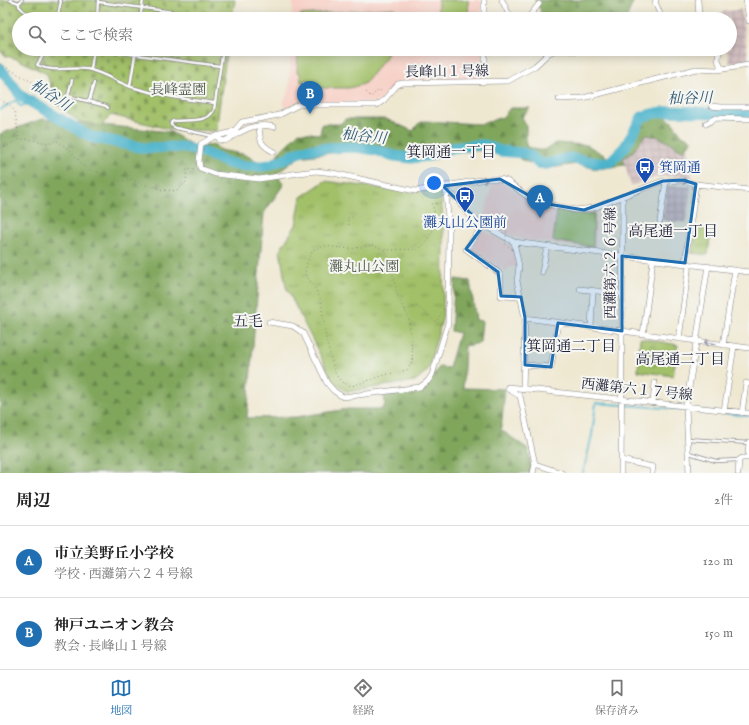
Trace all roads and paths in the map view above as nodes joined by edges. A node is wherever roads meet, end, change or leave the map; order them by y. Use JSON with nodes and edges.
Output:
{"nodes":[{"id":1,"x":10,"y":0,"type":"edge"},
{"id":2,"x":59,"y":0,"type":"edge"},
{"id":3,"x":143,"y":0,"type":"edge"},
{"id":4,"x":484,"y":0,"type":"edge"},
{"id":5,"x":502,"y":0,"type":"edge"},
{"id":6,"x":656,"y":0,"type":"edge"},
{"id":7,"x":698,"y":0,"type":"edge"},
{"id":8,"x":746,"y":0,"type":"edge"},
{"id":9,"x":20,"y":1,"type":"edge"},
{"id":10,"x":98,"y":1,"type":"edge"},
{"id":11,"x":540,"y":4,"type":"dead end"},
{"id":12,"x":142,"y":7,"type":"junction"},
{"id":13,"x":24,"y":12,"type":"edge"},
{"id":14,"x":59,"y":12,"type":"edge"},
{"id":15,"x":97,"y":12,"type":"edge"},
{"id":16,"x":141,"y":12,"type":"edge"},
{"id":17,"x":177,"y":12,"type":"edge"},
{"id":18,"x":484,"y":12,"type":"edge"},
{"id":19,"x":508,"y":12,"type":"edge"},
{"id":20,"x":533,"y":12,"type":"edge"},
{"id":21,"x":660,"y":12,"type":"edge"},
{"id":22,"x":699,"y":12,"type":"edge"},
{"id":23,"x":749,"y":21,"type":"edge"},
{"id":24,"x":42,"y":56,"type":"edge"},
{"id":25,"x":92,"y":56,"type":"edge"},
{"id":26,"x":135,"y":56,"type":"edge"},
{"id":27,"x":143,"y":56,"type":"edge"},
{"id":28,"x":222,"y":56,"type":"edge"},
{"id":29,"x":485,"y":56,"type":"edge"},
{"id":30,"x":546,"y":56,"type":"edge"},
{"id":31,"x":718,"y":56,"type":"edge"},
{"id":32,"x":485,"y":61,"type":"joint"},
{"id":33,"x":0,"y":64,"type":"edge"},
{"id":34,"x":749,"y":65,"type":"edge"},
{"id":35,"x":220,"y":66,"type":"junction"},
{"id":36,"x":725,"y":69,"type":"junction"},
{"id":37,"x":91,"y":70,"type":"junction"},
{"id":38,"x":72,"y":80,"type":"dead end"},
{"id":39,"x":486,"y":82,"type":"junction"},
{"id":40,"x":94,"y":83,"type":"dead end"},
{"id":41,"x":304,"y":83,"type":"dead end"},
{"id":42,"x":130,"y":86,"type":"junction"},
{"id":43,"x":366,"y":92,"type":"dead end"},
{"id":44,"x":68,"y":96,"type":"junction"},
{"id":45,"x":387,"y":96,"type":"junction"},
{"id":46,"x":559,"y":99,"type":"dead end"},
{"id":47,"x":0,"y":100,"type":"edge"},
{"id":48,"x":89,"y":101,"type":"junction"},
{"id":49,"x":215,"y":103,"type":"junction"},
{"id":50,"x":306,"y":104,"type":"junction"},
{"id":51,"x":712,"y":106,"type":"dead end"},
{"id":52,"x":749,"y":107,"type":"edge"},
{"id":53,"x":108,"y":108,"type":"dead end"},
{"id":54,"x":749,"y":118,"type":"edge"},
{"id":55,"x":706,"y":124,"type":"dead end"},
{"id":56,"x":259,"y":126,"type":"junction"},
{"id":57,"x":274,"y":127,"type":"dead end"},
{"id":58,"x":215,"y":136,"type":"junction"},
{"id":59,"x":19,"y":140,"type":"junction"},
{"id":60,"x":0,"y":147,"type":"edge"},
{"id":61,"x":274,"y":152,"type":"dead end"},
{"id":62,"x":200,"y":168,"type":"junction"},
{"id":63,"x":666,"y":181,"type":"junction"},
{"id":64,"x":696,"y":184,"type":"junction"},
{"id":65,"x":445,"y":189,"type":"junction"},
{"id":66,"x":749,"y":190,"type":"edge"},
{"id":67,"x":623,"y":196,"type":"junction"},
{"id":68,"x":440,"y":203,"type":"dead end"},
{"id":69,"x":353,"y":217,"type":"dead end"},
{"id":70,"x":660,"y":221,"type":"dead end"},
{"id":71,"x":349,"y":225,"type":"dead end"},
{"id":72,"x":498,"y":225,"type":"dead end"},
{"id":73,"x":483,"y":226,"type":"junction"},
{"id":74,"x":514,"y":242,"type":"junction"},
{"id":75,"x":547,"y":247,"type":"junction"},
{"id":76,"x":385,"y":250,"type":"junction"},
{"id":77,"x":513,"y":250,"type":"dead end"},
{"id":78,"x":622,"y":256,"type":"junction"},
{"id":79,"x":654,"y":260,"type":"junction"},
{"id":80,"x":687,"y":264,"type":"junction"},
{"id":81,"x":708,"y":266,"type":"junction"},
{"id":82,"x":734,"y":270,"type":"junction"},
{"id":83,"x":542,"y":272,"type":"dead end"},
{"id":84,"x":749,"y":272,"type":"edge"},
{"id":85,"x":580,"y":288,"type":"dead end"},
{"id":86,"x":593,"y":291,"type":"junction"},
{"id":87,"x":622,"y":294,"type":"junction"},
{"id":88,"x":521,"y":297,"type":"junction"},
{"id":89,"x":449,"y":302,"type":"junction"},
{"id":90,"x":405,"y":310,"type":"junction"},
{"id":91,"x":525,"y":318,"type":"junction"},
{"id":92,"x":269,"y":322,"type":"dead end"},
{"id":93,"x":558,"y":323,"type":"junction"},
{"id":94,"x":591,"y":327,"type":"junction"},
{"id":95,"x":622,"y":332,"type":"junction"},
{"id":96,"x":643,"y":334,"type":"junction"},
{"id":97,"x":679,"y":339,"type":"junction"},
{"id":98,"x":697,"y":341,"type":"junction"},
{"id":99,"x":723,"y":345,"type":"junction"},
{"id":100,"x":734,"y":346,"type":"junction"},
{"id":101,"x":749,"y":348,"type":"edge"},
{"id":102,"x":524,"y":365,"type":"junction"},
{"id":103,"x":655,"y":383,"type":"dead end"},
{"id":104,"x":749,"y":384,"type":"edge"},
{"id":105,"x":523,"y":390,"type":"junction"},
{"id":106,"x":622,"y":400,"type":"junction"},
{"id":107,"x":653,"y":403,"type":"junction"},
{"id":108,"x":686,"y":407,"type":"junction"},
{"id":109,"x":724,"y":411,"type":"junction"},
{"id":110,"x":742,"y":413,"type":"junction"},
{"id":111,"x":749,"y":413,"type":"edge"},
{"id":112,"x":687,"y":439,"type":"junction"},
{"id":113,"x":749,"y":443,"type":"edge"},
{"id":114,"x":688,"y":453,"type":"junction"},
{"id":115,"x":749,"y":455,"type":"edge"},
{"id":116,"x":621,"y":460,"type":"junction"},
{"id":117,"x":739,"y":460,"type":"junction"},
{"id":118,"x":535,"y":464,"type":"junction"},
{"id":119,"x":534,"y":473,"type":"edge"},
{"id":120,"x":562,"y":473,"type":"edge"},
{"id":121,"x":621,"y":473,"type":"edge"},
{"id":122,"x":652,"y":473,"type":"edge"},
{"id":123,"x":689,"y":473,"type":"edge"},
{"id":124,"x":738,"y":473,"type":"edge"}],
"edges":[{"from":1,"to":9,"type":"lane"},
{"from":2,"to":14,"type":"lane"},
{"from":3,"to":12,"type":"lane"},
{"from":4,"to":18,"type":"street"},
{"from":5,"to":19,"type":"street"},
{"from":6,"to":21,"type":"street"},
{"from":7,"to":22,"type":"street"},
{"from":8,"to":23,"type":"street"},
{"from":9,"to":13,"type":"lane"},
{"from":10,"to":12,"type":"lane"},
{"from":10,"to":15,"type":"lane"},
{"from":11,"to":20,"type":"street"},
{"from":12,"to":16,"type":"lane"},
{"from":12,"to":17,"type":"lane"},
{"from":24,"to":37,"type":"lane"},
{"from":25,"to":37,"type":"lane"},
{"from":26,"to":42,"type":"lane"},
{"from":27,"to":35,"type":"lane"},
{"from":28,"to":35,"type":"lane"},
{"from":29,"to":32,"type":"street"},
{"from":30,"to":39,"type":"street","name":"長峰山１号線"},
{"from":31,"to":36,"type":"street"},
{"from":32,"to":39,"type":"path"},
{"from":33,"to":44,"type":"path"},
{"from":34,"to":36,"type":"street"},
{"from":35,"to":49,"type":"lane"},
{"from":36,"to":46,"type":"street"},
{"from":37,"to":42,"type":"lane"},
{"from":38,"to":44,"type":"lane"},
{"from":39,"to":45,"type":"street","name":"長峰山１号線"},
{"from":40,"to":48,"type":"lane"},
{"from":41,"to":50,"type":"lane"},
{"from":42,"to":49,"type":"lane"},
{"from":43,"to":45,"type":"path"},
{"from":44,"to":48,"type":"lane"},
{"from":45,"to":50,"type":"street","name":"長峰山１号線"},
{"from":47,"to":59,"type":"path"},
{"from":48,"to":53,"type":"lane"},
{"from":49,"to":58,"type":"lane"},
{"from":50,"to":58,"type":"street","name":"長峰山１号線"},
{"from":51,"to":52,"type":"street"},
{"from":54,"to":55,"type":"street"},
{"from":56,"to":57,"type":"street"},
{"from":56,"to":58,"type":"street"},
{"from":56,"to":61,"type":"street"},
{"from":58,"to":62,"type":"street","name":"長峰山１号線"},
{"from":59,"to":60,"type":"path"},
{"from":59,"to":62,"type":"path"},
{"from":62,"to":65,"type":"street"},
{"from":63,"to":64,"type":"street","one_way":true},
{"from":63,"to":67,"type":"street"},
{"from":63,"to":70,"type":"street"},
{"from":64,"to":66,"type":"street"},
{"from":64,"to":80,"type":"street"},
{"from":65,"to":67,"type":"street","one_way":true},
{"from":65,"to":73,"type":"street"},
{"from":65,"to":89,"type":"street"},
{"from":67,"to":78,"type":"street","name":"西灘第六２６号線"},
{"from":68,"to":76,"type":"path"},
{"from":69,"to":71,"type":"path"},
{"from":72,"to":77,"type":"path","bridge":true},
{"from":73,"to":74,"type":"street"},
{"from":73,"to":88,"type":"street"},
{"from":74,"to":75,"type":"street"},
{"from":74,"to":88,"type":"street"},
{"from":75,"to":78,"type":"street"},
{"from":75,"to":83,"type":"street"},
{"from":76,"to":90,"type":"path"},
{"from":76,"to":90,"type":"path"},
{"from":78,"to":79,"type":"street"},
{"from":78,"to":87,"type":"street","name":"西灘第六２６号線"},
{"from":79,"to":80,"type":"street"},
{"from":79,"to":96,"type":"street"},
{"from":80,"to":81,"type":"street"},
{"from":80,"to":97,"type":"street"},
{"from":81,"to":82,"type":"street"},
{"from":81,"to":98,"type":"street"},
{"from":82,"to":84,"type":"street"},
{"from":82,"to":99,"type":"street"},
{"from":85,"to":86,"type":"street"},
{"from":86,"to":87,"type":"street"},
{"from":86,"to":94,"type":"street"},
{"from":87,"to":95,"type":"street","name":"西灘第六２６号線"},
{"from":88,"to":91,"type":"street"},
{"from":89,"to":90,"type":"path"},
{"from":89,"to":92,"type":"street"},
{"from":91,"to":93,"type":"street"},
{"from":91,"to":102,"type":"street"},
{"from":93,"to":94,"type":"street"},
{"from":93,"to":102,"type":"street"},
{"from":94,"to":95,"type":"street"},
{"from":95,"to":96,"type":"street"},
{"from":95,"to":106,"type":"street","name":"西灘第六２６号線"},
{"from":96,"to":97,"type":"street"},
{"from":97,"to":98,"type":"street"},
{"from":99,"to":98,"type":"street","one_way":true},
{"from":98,"to":108,"type":"street"},
{"from":99,"to":100,"type":"street"},
{"from":100,"to":101,"type":"street"},
{"from":100,"to":109,"type":"street"},
{"from":102,"to":105,"type":"street"},
{"from":103,"to":107,"type":"street"},
{"from":104,"to":110,"type":"street"},
{"from":105,"to":106,"type":"street","name":"西灘第六１７号線"},
{"from":105,"to":118,"type":"street","name":"西灘第六１７号線"},
{"from":106,"to":107,"type":"street","name":"西灘第六１７号線"},
{"from":106,"to":116,"type":"street","name":"西灘第六２６号線"},
{"from":107,"to":108,"type":"street","name":"西灘第六１７号線"},
{"from":108,"to":109,"type":"street","name":"西灘第六１７号線"},
{"from":108,"to":112,"type":"street"},
{"from":109,"to":110,"type":"street","name":"西灘第六１７号線"},
{"from":110,"to":111,"type":"street","name":"西灘第六１７号線"},
{"from":112,"to":113,"type":"lane"},
{"from":112,"to":114,"type":"street"},
{"from":113,"to":115,"type":"street"},
{"from":114,"to":117,"type":"lane"},
{"from":114,"to":123,"type":"street"},
{"from":115,"to":117,"type":"street"},
{"from":116,"to":121,"type":"street","name":"西灘第六２６号線"},
{"from":116,"to":122,"type":"street"},
{"from":117,"to":124,"type":"street"},
{"from":118,"to":119,"type":"street"},
{"from":118,"to":120,"type":"street"}]}
